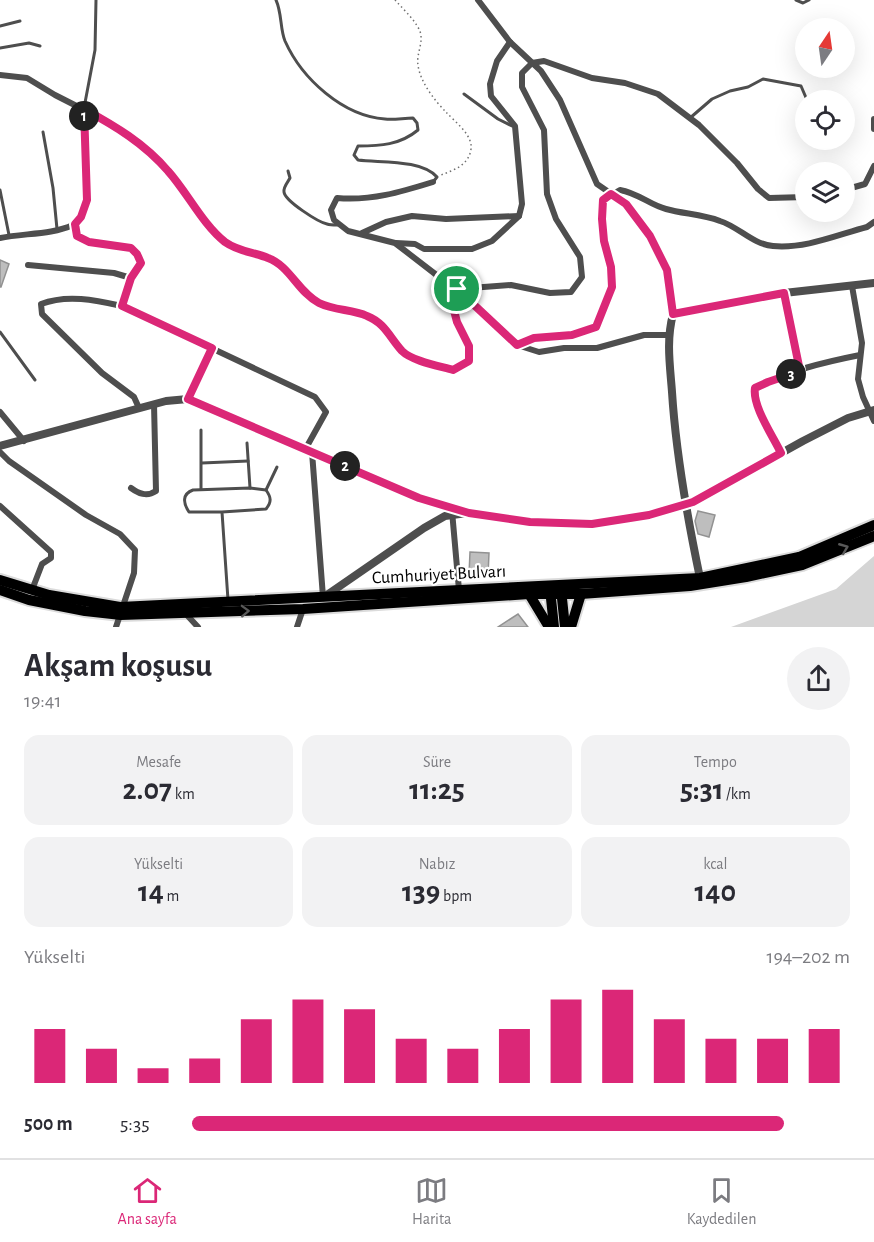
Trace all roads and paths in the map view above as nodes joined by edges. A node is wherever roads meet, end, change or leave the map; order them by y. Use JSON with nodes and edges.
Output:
{"nodes":[{"id":1,"x":96,"y":0,"type":"edge"},
{"id":2,"x":276,"y":0,"type":"edge"},
{"id":3,"x":395,"y":0,"type":"edge"},
{"id":4,"x":478,"y":0,"type":"edge"},
{"id":5,"x":796,"y":0,"type":"edge"},
{"id":6,"x":809,"y":0,"type":"edge"},
{"id":7,"x":20,"y":21,"type":"dead end"},
{"id":8,"x":0,"y":26,"type":"edge"},
{"id":9,"x":510,"y":42,"type":"junction"},
{"id":10,"x":40,"y":46,"type":"dead end"},
{"id":11,"x":0,"y":48,"type":"edge"},
{"id":12,"x":532,"y":63,"type":"junction"},
{"id":13,"x":0,"y":75,"type":"edge"},
{"id":14,"x":803,"y":90,"type":"edge"},
{"id":15,"x":464,"y":94,"type":"dead end"},
{"id":16,"x":84,"y":109,"type":"junction"},
{"id":17,"x":690,"y":118,"type":"junction"},
{"id":18,"x":874,"y":119,"type":"edge"},
{"id":19,"x":515,"y":126,"type":"junction"},
{"id":20,"x":874,"y":129,"type":"edge"},
{"id":21,"x":43,"y":132,"type":"dead end"},
{"id":22,"x":874,"y":166,"type":"edge"},
{"id":23,"x":288,"y":171,"type":"dead end"},
{"id":24,"x":435,"y":179,"type":"junction"},
{"id":25,"x":855,"y":187,"type":"edge"},
{"id":26,"x":0,"y":190,"type":"edge"},
{"id":27,"x":611,"y":194,"type":"junction"},
{"id":28,"x":795,"y":199,"type":"edge"},
{"id":29,"x":519,"y":216,"type":"junction"},
{"id":30,"x":874,"y":222,"type":"edge"},
{"id":31,"x":75,"y":224,"type":"junction"},
{"id":32,"x":341,"y":226,"type":"junction"},
{"id":33,"x":57,"y":229,"type":"junction"},
{"id":34,"x":361,"y":233,"type":"junction"},
{"id":35,"x":9,"y":236,"type":"junction"},
{"id":36,"x":0,"y":238,"type":"edge"},
{"id":37,"x":395,"y":243,"type":"junction"},
{"id":38,"x":28,"y":266,"type":"dead end"},
{"id":39,"x":131,"y":278,"type":"junction"},
{"id":40,"x":874,"y":283,"type":"edge"},
{"id":41,"x":852,"y":286,"type":"junction"},
{"id":42,"x":457,"y":289,"type":"junction"},
{"id":43,"x":784,"y":293,"type":"junction"},
{"id":44,"x":122,"y":306,"type":"junction"},
{"id":45,"x":673,"y":314,"type":"junction"},
{"id":46,"x":0,"y":332,"type":"edge"},
{"id":47,"x":668,"y":335,"type":"junction"},
{"id":48,"x":517,"y":345,"type":"junction"},
{"id":49,"x":212,"y":348,"type":"junction"},
{"id":50,"x":861,"y":355,"type":"junction"},
{"id":51,"x":800,"y":371,"type":"junction"},
{"id":52,"x":35,"y":380,"type":"dead end"},
{"id":53,"x":188,"y":399,"type":"junction"},
{"id":54,"x":154,"y":404,"type":"junction"},
{"id":55,"x":139,"y":408,"type":"junction"},
{"id":56,"x":872,"y":410,"type":"edge"},
{"id":57,"x":0,"y":412,"type":"edge"},
{"id":58,"x":874,"y":421,"type":"edge"},
{"id":59,"x":201,"y":430,"type":"dead end"},
{"id":60,"x":24,"y":441,"type":"junction"},
{"id":61,"x":247,"y":443,"type":"dead end"},
{"id":62,"x":0,"y":446,"type":"edge"},
{"id":63,"x":309,"y":450,"type":"junction"},
{"id":64,"x":0,"y":452,"type":"edge"},
{"id":65,"x":781,"y":453,"type":"junction"},
{"id":66,"x":248,"y":461,"type":"junction"},
{"id":67,"x":202,"y":463,"type":"junction"},
{"id":68,"x":277,"y":467,"type":"dead end"},
{"id":69,"x":131,"y":488,"type":"dead end"},
{"id":70,"x":250,"y":488,"type":"junction"},
{"id":71,"x":201,"y":489,"type":"junction"},
{"id":72,"x":266,"y":490,"type":"junction"},
{"id":73,"x":685,"y":504,"type":"junction"},
{"id":74,"x":0,"y":506,"type":"edge"},
{"id":75,"x":452,"y":511,"type":"junction"},
{"id":76,"x":222,"y":512,"type":"junction"},
{"id":77,"x":874,"y":525,"type":"edge"},
{"id":78,"x":874,"y":536,"type":"edge"},
{"id":79,"x":700,"y":578,"type":"junction"},
{"id":80,"x":0,"y":580,"type":"edge"},
{"id":81,"x":0,"y":590,"type":"edge"},
{"id":82,"x":32,"y":590,"type":"junction"},
{"id":83,"x":555,"y":590,"type":"junction"},
{"id":84,"x":459,"y":591,"type":"junction"},
{"id":85,"x":529,"y":594,"type":"junction"},
{"id":86,"x":581,"y":594,"type":"junction"},
{"id":87,"x":323,"y":597,"type":"junction"},
{"id":88,"x":228,"y":602,"type":"junction"},
{"id":89,"x":303,"y":609,"type":"junction"},
{"id":90,"x":123,"y":611,"type":"junction"},
{"id":91,"x":184,"y":613,"type":"junction"},
{"id":92,"x":117,"y":627,"type":"edge"},
{"id":93,"x":198,"y":627,"type":"edge"},
{"id":94,"x":297,"y":627,"type":"edge"},
{"id":95,"x":549,"y":627,"type":"edge"},
{"id":96,"x":554,"y":627,"type":"edge"},
{"id":97,"x":565,"y":627,"type":"edge"},
{"id":98,"x":571,"y":627,"type":"edge"}],
"edges":[{"from":1,"to":16,"type":"lane"},
{"from":2,"to":24,"type":"lane"},
{"from":3,"to":24,"type":"path"},
{"from":4,"to":9,"type":"street"},
{"from":5,"to":6,"type":"lane"},
{"from":7,"to":8,"type":"lane"},
{"from":9,"to":12,"type":"street"},
{"from":9,"to":19,"type":"street"},
{"from":10,"to":11,"type":"lane"},
{"from":12,"to":17,"type":"street"},
{"from":12,"to":27,"type":"street"},
{"from":12,"to":42,"type":"street"},
{"from":13,"to":16,"type":"street"},
{"from":14,"to":17,"type":"lane"},
{"from":15,"to":19,"type":"lane"},
{"from":16,"to":31,"type":"street"},
{"from":16,"to":42,"type":"street"},
{"from":17,"to":28,"type":"street"},
{"from":18,"to":20,"type":"street"},
{"from":19,"to":29,"type":"street"},
{"from":21,"to":33,"type":"lane"},
{"from":22,"to":25,"type":"street"},
{"from":23,"to":32,"type":"lane"},
{"from":24,"to":32,"type":"street"},
{"from":26,"to":35,"type":"lane"},
{"from":27,"to":30,"type":"street"},
{"from":27,"to":45,"type":"street"},
{"from":27,"to":48,"type":"street"},
{"from":29,"to":34,"type":"street"},
{"from":29,"to":37,"type":"street"},
{"from":31,"to":33,"type":"street"},
{"from":31,"to":39,"type":"street"},
{"from":32,"to":34,"type":"street"},
{"from":33,"to":35,"type":"street"},
{"from":34,"to":37,"type":"street"},
{"from":35,"to":36,"type":"street"},
{"from":37,"to":42,"type":"street"},
{"from":38,"to":39,"type":"street"},
{"from":39,"to":44,"type":"street"},
{"from":40,"to":41,"type":"street"},
{"from":41,"to":43,"type":"street"},
{"from":41,"to":50,"type":"street"},
{"from":42,"to":48,"type":"street"},
{"from":43,"to":45,"type":"street"},
{"from":43,"to":51,"type":"street"},
{"from":44,"to":49,"type":"street"},
{"from":44,"to":55,"type":"street"},
{"from":45,"to":47,"type":"street"},
{"from":46,"to":52,"type":"lane"},
{"from":47,"to":48,"type":"street"},
{"from":47,"to":73,"type":"street"},
{"from":49,"to":53,"type":"street"},
{"from":49,"to":63,"type":"street"},
{"from":50,"to":51,"type":"street"},
{"from":50,"to":56,"type":"street"},
{"from":51,"to":65,"type":"street"},
{"from":53,"to":54,"type":"street"},
{"from":53,"to":63,"type":"street"},
{"from":54,"to":55,"type":"street"},
{"from":54,"to":69,"type":"street"},
{"from":55,"to":60,"type":"street"},
{"from":56,"to":58,"type":"street"},
{"from":56,"to":65,"type":"street"},
{"from":57,"to":60,"type":"street"},
{"from":59,"to":67,"type":"lane"},
{"from":60,"to":62,"type":"street"},
{"from":61,"to":66,"type":"lane"},
{"from":63,"to":75,"type":"street"},
{"from":63,"to":87,"type":"street"},
{"from":64,"to":90,"type":"street"},
{"from":65,"to":73,"type":"street"},
{"from":66,"to":67,"type":"lane"},
{"from":66,"to":70,"type":"lane"},
{"from":67,"to":71,"type":"lane"},
{"from":68,"to":72,"type":"lane"},
{"from":70,"to":71,"type":"lane"},
{"from":70,"to":72,"type":"lane"},
{"from":71,"to":76,"type":"lane"},
{"from":72,"to":76,"type":"lane"},
{"from":73,"to":75,"type":"street"},
{"from":73,"to":79,"type":"street"},
{"from":74,"to":82,"type":"street"},
{"from":75,"to":84,"type":"street"},
{"from":75,"to":87,"type":"street"},
{"from":76,"to":88,"type":"lane"},
{"from":77,"to":79,"type":"main road","name":"Cumhuriyet Bulvarı"},
{"from":86,"to":78,"type":"main road","name":"Cumhuriyet Bulvarı","one_way":true},
{"from":79,"to":83,"type":"main road","name":"Cumhuriyet Bulvarı"},
{"from":80,"to":82,"type":"main road","name":"Cumhuriyet Bulvarı"},
{"from":81,"to":90,"type":"main road","name":"Cumhuriyet Bulvarı"},
{"from":82,"to":90,"type":"main road","name":"Cumhuriyet Bulvarı"},
{"from":83,"to":84,"type":"main road","name":"Cumhuriyet Bulvarı"},
{"from":83,"to":85,"type":"main road","name":"Cumhuriyet Bulvarı"},
{"from":83,"to":86,"type":"main road","name":"Cumhuriyet Bulvarı"},
{"from":83,"to":96,"type":"main road"},
{"from":83,"to":97,"type":"main road"},
{"from":84,"to":87,"type":"main road","name":"Cumhuriyet Bulvarı"},
{"from":85,"to":89,"type":"main road","name":"Cumhuriyet Bulvarı"},
{"from":85,"to":95,"type":"main road"},
{"from":86,"to":98,"type":"main road"},
{"from":87,"to":88,"type":"main road","name":"Cumhuriyet Bulvarı"},
{"from":87,"to":89,"type":"street"},
{"from":88,"to":90,"type":"main road","name":"Cumhuriyet Bulvarı"},
{"from":91,"to":89,"type":"main road","name":"Cumhuriyet Bulvarı","one_way":true},
{"from":89,"to":94,"type":"street"},
{"from":90,"to":91,"type":"main road","name":"Cumhuriyet Bulvarı"},
{"from":90,"to":92,"type":"street"},
{"from":91,"to":93,"type":"street"}]}
